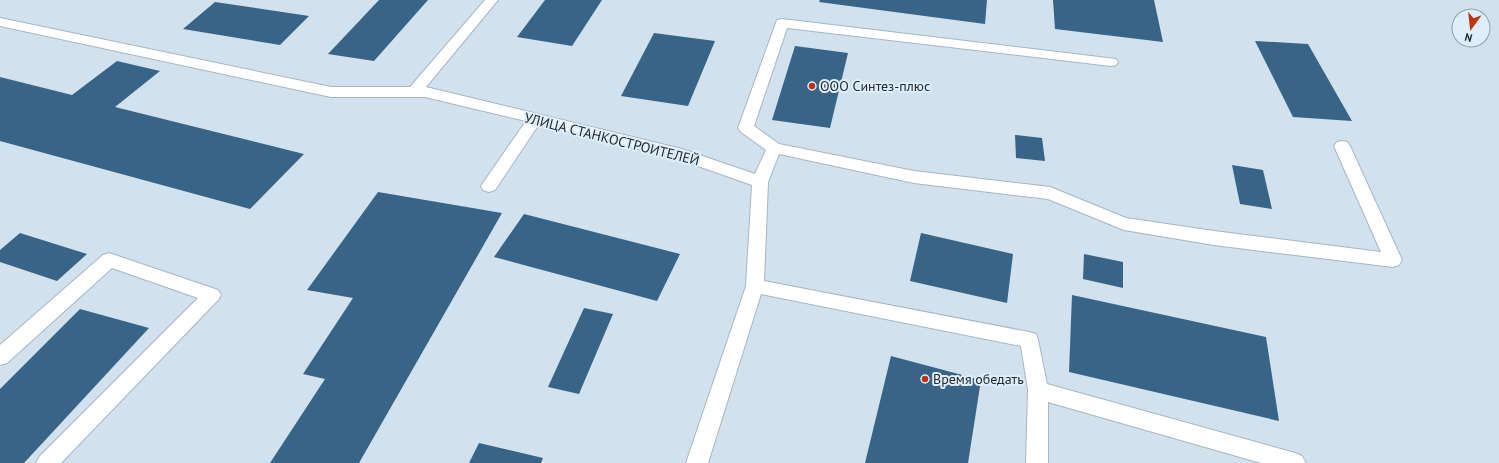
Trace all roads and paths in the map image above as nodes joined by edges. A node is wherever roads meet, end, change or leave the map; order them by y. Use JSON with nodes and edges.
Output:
{"nodes":[{"id":1,"x":492,"y":0,"type":"edge"},
{"id":2,"x":0,"y":22,"type":"edge"},
{"id":3,"x":1111,"y":62,"type":"dead end"},
{"id":4,"x":425,"y":92,"type":"junction"},
{"id":5,"x":535,"y":120,"type":"junction"},
{"id":6,"x":1342,"y":146,"type":"dead end"},
{"id":7,"x":774,"y":148,"type":"junction"},
{"id":8,"x":760,"y":182,"type":"junction"},
{"id":9,"x":489,"y":186,"type":"dead end"},
{"id":10,"x":755,"y":286,"type":"junction"},
{"id":11,"x":0,"y":357,"type":"edge"},
{"id":12,"x":1038,"y":390,"type":"junction"},
{"id":13,"x":47,"y":463,"type":"edge"},
{"id":14,"x":697,"y":463,"type":"edge"},
{"id":15,"x":1037,"y":463,"type":"edge"},
{"id":16,"x":1295,"y":463,"type":"edge"}],
"edges":[{"from":1,"to":4,"type":"lane"},
{"from":2,"to":4,"type":"lane","name":"УЛИЦА СТАНКОСТРОИТЕЛЕЙ"},
{"from":3,"to":7,"type":"lane"},
{"from":4,"to":5,"type":"lane","name":"УЛИЦА СТАНКОСТРОИТЕЛЕЙ"},
{"from":5,"to":8,"type":"lane","name":"УЛИЦА СТАНКОСТРОИТЕЛЕЙ"},
{"from":5,"to":9,"type":"lane"},
{"from":6,"to":7,"type":"lane"},
{"from":7,"to":8,"type":"lane"},
{"from":8,"to":10,"type":"lane"},
{"from":10,"to":12,"type":"lane"},
{"from":10,"to":14,"type":"lane"},
{"from":11,"to":13,"type":"lane"},
{"from":12,"to":15,"type":"lane"},
{"from":12,"to":16,"type":"lane"}]}
